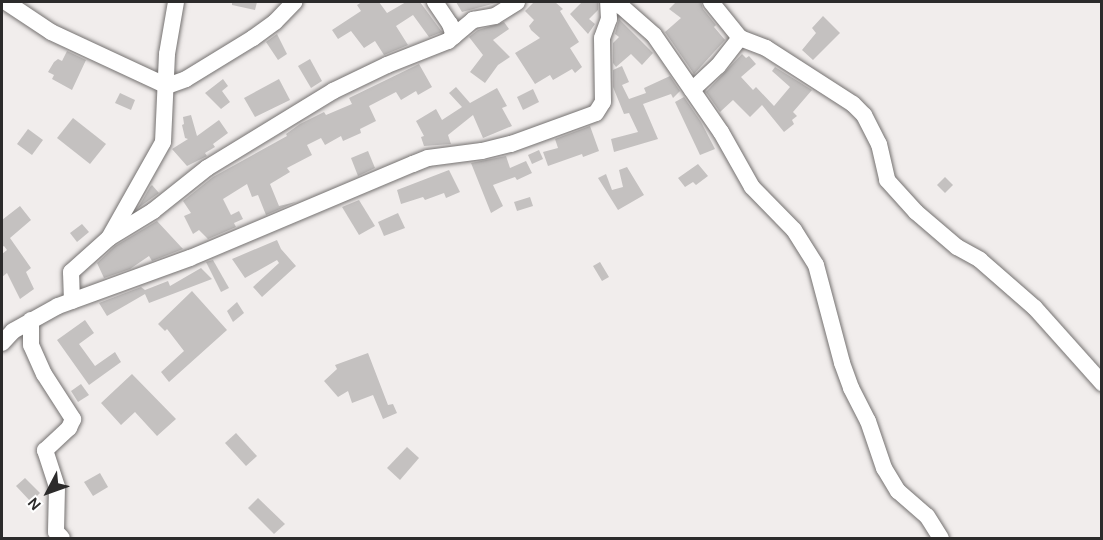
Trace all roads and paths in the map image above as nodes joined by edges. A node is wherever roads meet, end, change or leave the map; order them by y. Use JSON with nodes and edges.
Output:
{"nodes":[{"id":1,"x":6,"y":2,"type":"edge"},
{"id":2,"x":176,"y":2,"type":"edge"},
{"id":3,"x":294,"y":2,"type":"edge"},
{"id":4,"x":435,"y":2,"type":"edge"},
{"id":5,"x":517,"y":2,"type":"edge"},
{"id":6,"x":610,"y":2,"type":"edge"},
{"id":7,"x":711,"y":2,"type":"edge"},
{"id":8,"x":454,"y":36,"type":"junction"},
{"id":9,"x":740,"y":38,"type":"junction"},
{"id":10,"x":167,"y":86,"type":"junction"},
{"id":11,"x":692,"y":90,"type":"junction"},
{"id":12,"x":108,"y":238,"type":"junction"},
{"id":13,"x":72,"y":301,"type":"junction"},
{"id":14,"x":31,"y":320,"type":"junction"},
{"id":15,"x":2,"y":344,"type":"edge"},
{"id":16,"x":1101,"y":383,"type":"edge"},
{"id":17,"x":62,"y":538,"type":"edge"},
{"id":18,"x":940,"y":538,"type":"edge"}],
"edges":[{"from":1,"to":10,"type":"street"},
{"from":2,"to":10,"type":"street"},
{"from":3,"to":10,"type":"street"},
{"from":4,"to":8,"type":"street"},
{"from":5,"to":8,"type":"street"},
{"from":6,"to":11,"type":"street"},
{"from":6,"to":13,"type":"street"},
{"from":7,"to":9,"type":"street"},
{"from":8,"to":12,"type":"street"},
{"from":9,"to":11,"type":"street"},
{"from":9,"to":16,"type":"street"},
{"from":10,"to":12,"type":"street"},
{"from":11,"to":18,"type":"street"},
{"from":12,"to":13,"type":"street"},
{"from":13,"to":14,"type":"street"},
{"from":14,"to":15,"type":"street"},
{"from":14,"to":17,"type":"street"}]}
